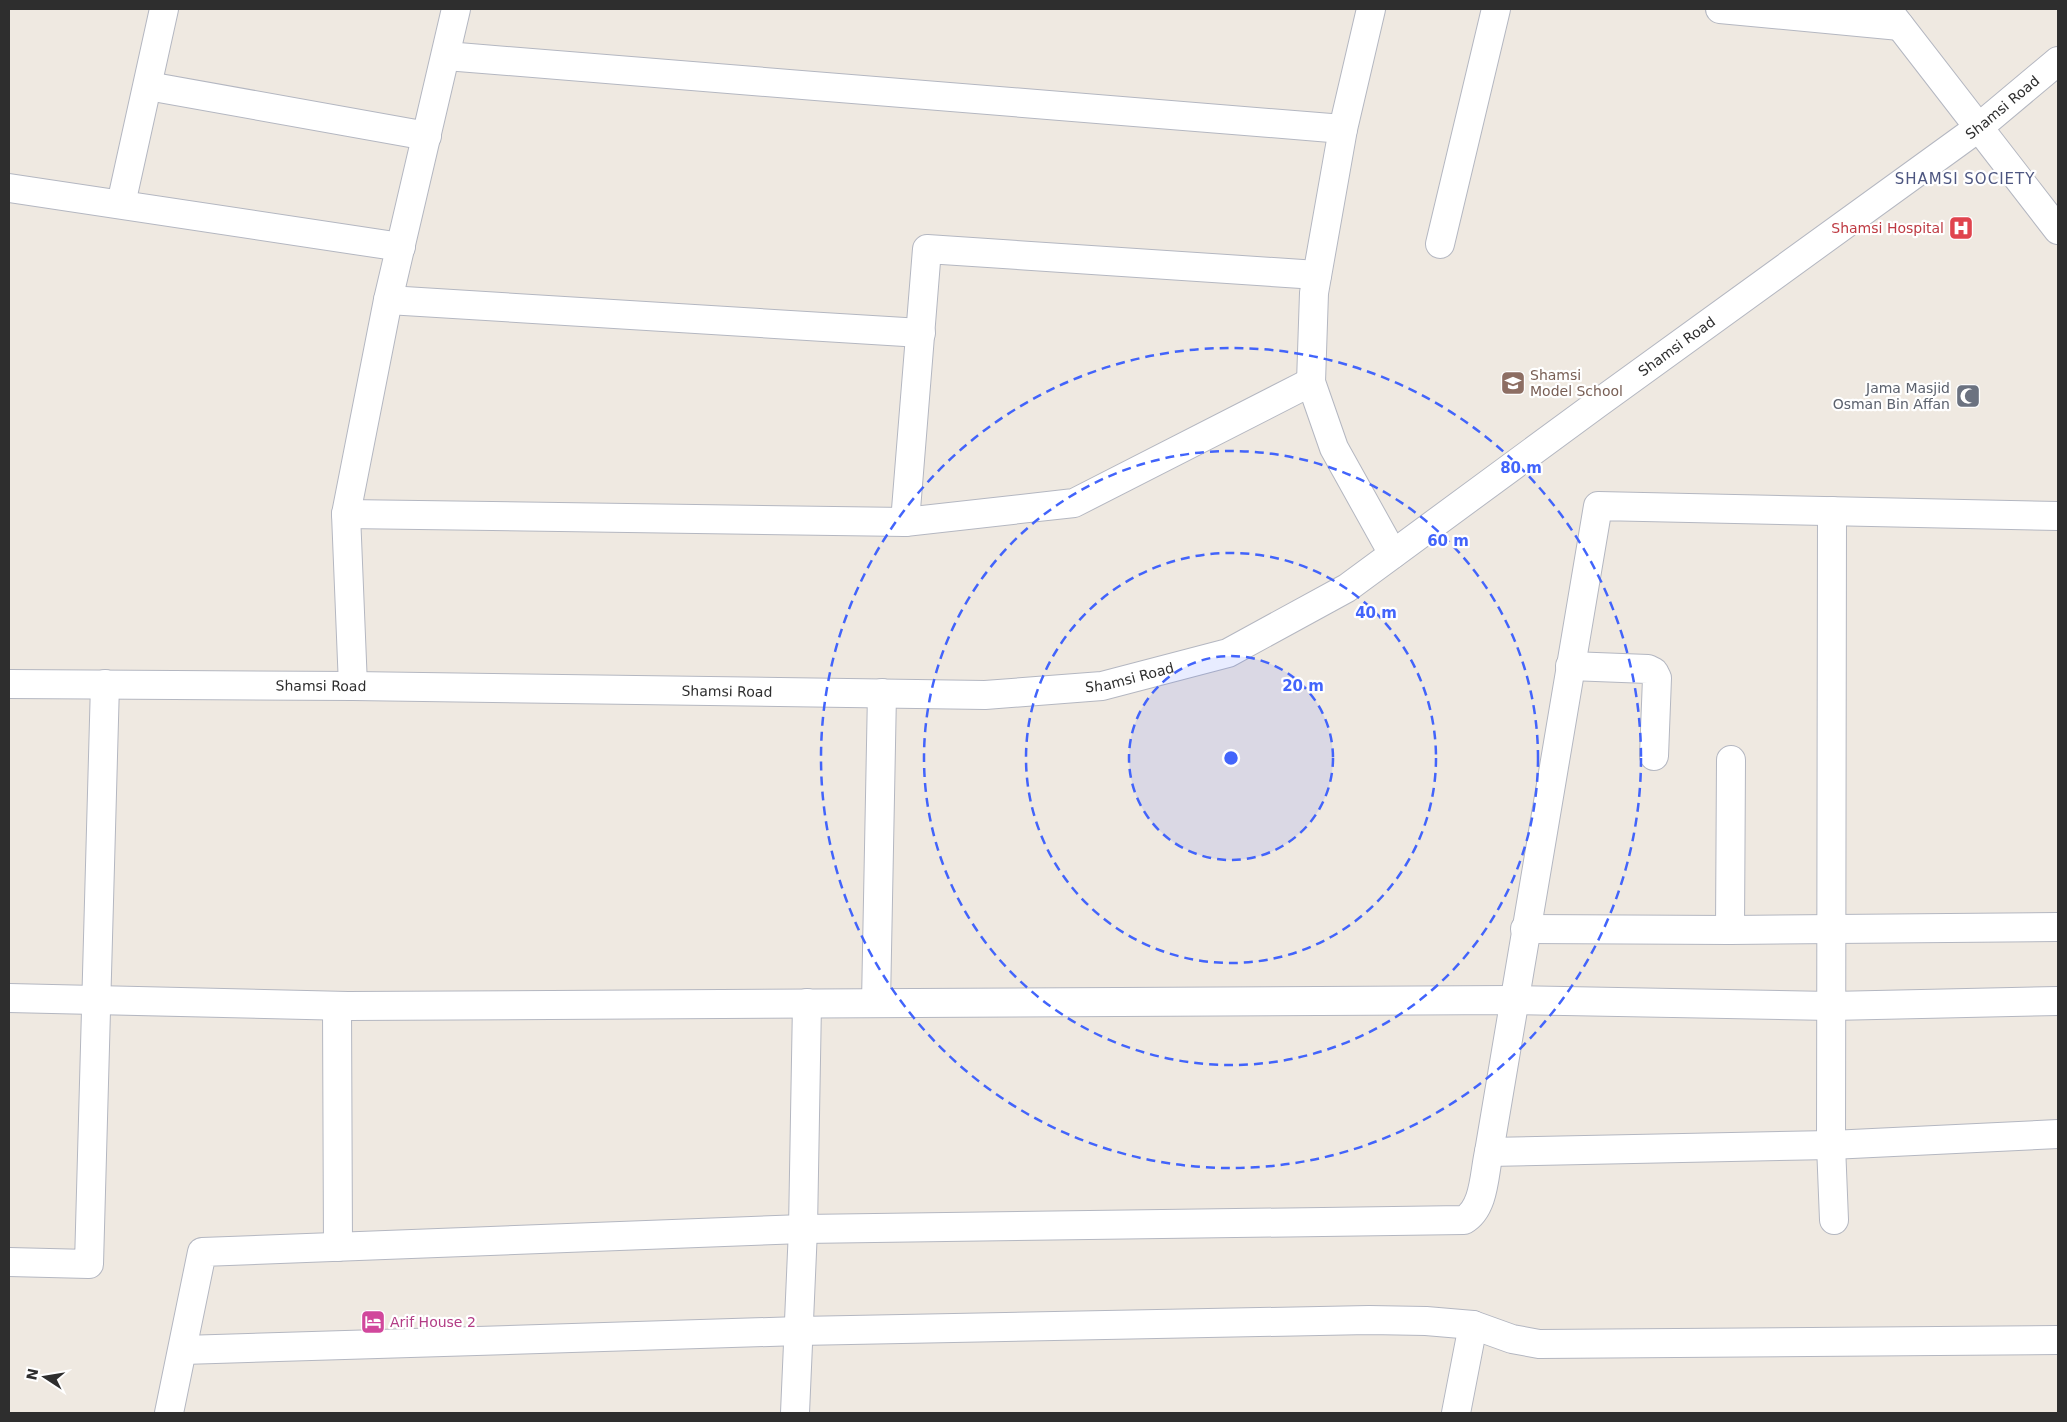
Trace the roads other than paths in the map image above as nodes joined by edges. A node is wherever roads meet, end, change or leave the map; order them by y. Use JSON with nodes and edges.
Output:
{"nodes":[{"id":1,"x":164,"y":9,"type":"edge"},
{"id":2,"x":456,"y":9,"type":"edge"},
{"id":3,"x":1371,"y":9,"type":"edge"},
{"id":4,"x":1496,"y":9,"type":"edge"},
{"id":5,"x":1720,"y":9,"type":"edge"},
{"id":6,"x":1893,"y":17,"type":"edge"},
{"id":7,"x":446,"y":56,"type":"junction"},
{"id":8,"x":2058,"y":61,"type":"edge"},
{"id":9,"x":148,"y":86,"type":"junction"},
{"id":10,"x":1978,"y":128,"type":"junction"},
{"id":11,"x":1343,"y":129,"type":"junction"},
{"id":12,"x":427,"y":136,"type":"junction"},
{"id":13,"x":9,"y":188,"type":"edge"},
{"id":14,"x":121,"y":204,"type":"junction"},
{"id":15,"x":2058,"y":230,"type":"edge"},
{"id":16,"x":1440,"y":244,"type":"dead end"},
{"id":17,"x":401,"y":247,"type":"junction"},
{"id":18,"x":1317,"y":275,"type":"junction"},
{"id":19,"x":388,"y":300,"type":"junction"},
{"id":20,"x":921,"y":333,"type":"junction"},
{"id":21,"x":1311,"y":382,"type":"junction"},
{"id":22,"x":1832,"y":512,"type":"junction"},
{"id":23,"x":346,"y":514,"type":"junction"},
{"id":24,"x":2058,"y":516,"type":"edge"},
{"id":25,"x":905,"y":522,"type":"junction"},
{"id":26,"x":1392,"y":554,"type":"junction"},
{"id":27,"x":1570,"y":666,"type":"junction"},
{"id":28,"x":9,"y":684,"type":"edge"},
{"id":29,"x":105,"y":684,"type":"junction"},
{"id":30,"x":353,"y":686,"type":"junction"},
{"id":31,"x":882,"y":693,"type":"junction"},
{"id":32,"x":1654,"y":756,"type":"dead end"},
{"id":33,"x":1731,"y":760,"type":"dead end"},
{"id":34,"x":2058,"y":927,"type":"edge"},
{"id":35,"x":1525,"y":929,"type":"junction"},
{"id":36,"x":1832,"y":929,"type":"junction"},
{"id":37,"x":1730,"y":930,"type":"junction"},
{"id":38,"x":9,"y":998,"type":"edge"},
{"id":39,"x":98,"y":1000,"type":"junction"},
{"id":40,"x":1514,"y":1000,"type":"junction"},
{"id":41,"x":2058,"y":1001,"type":"edge"},
{"id":42,"x":807,"y":1003,"type":"junction"},
{"id":43,"x":876,"y":1003,"type":"junction"},
{"id":44,"x":337,"y":1006,"type":"junction"},
{"id":45,"x":1831,"y":1006,"type":"junction"},
{"id":46,"x":2058,"y":1134,"type":"edge"},
{"id":47,"x":1831,"y":1145,"type":"junction"},
{"id":48,"x":1489,"y":1152,"type":"junction"},
{"id":49,"x":1834,"y":1220,"type":"dead end"},
{"id":50,"x":803,"y":1229,"type":"junction"},
{"id":51,"x":338,"y":1247,"type":"junction"},
{"id":52,"x":9,"y":1262,"type":"edge"},
{"id":53,"x":1473,"y":1325,"type":"junction"},
{"id":54,"x":800,"y":1331,"type":"junction"},
{"id":55,"x":2058,"y":1340,"type":"edge"},
{"id":56,"x":182,"y":1350,"type":"junction"},
{"id":57,"x":169,"y":1413,"type":"edge"},
{"id":58,"x":795,"y":1413,"type":"edge"},
{"id":59,"x":1456,"y":1413,"type":"edge"}],
"edges":[{"from":1,"to":9,"type":"street"},
{"from":2,"to":7,"type":"street"},
{"from":3,"to":11,"type":"street"},
{"from":4,"to":16,"type":"street"},
{"from":5,"to":6,"type":"street"},
{"from":6,"to":10,"type":"street"},
{"from":7,"to":11,"type":"street"},
{"from":7,"to":12,"type":"street"},
{"from":8,"to":10,"type":"street","name":"Shamsi Road"},
{"from":9,"to":12,"type":"street"},
{"from":9,"to":14,"type":"street"},
{"from":10,"to":15,"type":"street"},
{"from":10,"to":26,"type":"street","name":"Shamsi Road"},
{"from":11,"to":18,"type":"street"},
{"from":12,"to":17,"type":"street"},
{"from":13,"to":14,"type":"street"},
{"from":14,"to":17,"type":"street"},
{"from":17,"to":19,"type":"street"},
{"from":18,"to":20,"type":"street"},
{"from":18,"to":21,"type":"street"},
{"from":19,"to":20,"type":"street"},
{"from":19,"to":23,"type":"street"},
{"from":20,"to":25,"type":"street"},
{"from":21,"to":25,"type":"street"},
{"from":21,"to":26,"type":"street"},
{"from":22,"to":24,"type":"street"},
{"from":22,"to":27,"type":"street"},
{"from":22,"to":36,"type":"street"},
{"from":23,"to":25,"type":"street"},
{"from":23,"to":30,"type":"street"},
{"from":26,"to":31,"type":"street","name":"Shamsi Road"},
{"from":27,"to":32,"type":"street"},
{"from":27,"to":35,"type":"street"},
{"from":28,"to":29,"type":"street","name":"Shamsi Road"},
{"from":29,"to":30,"type":"street","name":"Shamsi Road"},
{"from":29,"to":39,"type":"street"},
{"from":30,"to":31,"type":"street","name":"Shamsi Road"},
{"from":31,"to":43,"type":"street"},
{"from":33,"to":37,"type":"street"},
{"from":34,"to":36,"type":"street"},
{"from":35,"to":37,"type":"street"},
{"from":35,"to":40,"type":"street"},
{"from":36,"to":37,"type":"street"},
{"from":36,"to":45,"type":"street"},
{"from":38,"to":39,"type":"street"},
{"from":39,"to":44,"type":"street"},
{"from":39,"to":52,"type":"street"},
{"from":40,"to":43,"type":"street"},
{"from":40,"to":45,"type":"street"},
{"from":40,"to":48,"type":"street"},
{"from":41,"to":45,"type":"street"},
{"from":42,"to":43,"type":"street"},
{"from":42,"to":44,"type":"street"},
{"from":42,"to":50,"type":"street"},
{"from":44,"to":51,"type":"street"},
{"from":45,"to":47,"type":"street"},
{"from":46,"to":47,"type":"street"},
{"from":47,"to":48,"type":"street"},
{"from":47,"to":49,"type":"street"},
{"from":48,"to":50,"type":"street"},
{"from":50,"to":51,"type":"street"},
{"from":50,"to":54,"type":"street"},
{"from":51,"to":56,"type":"street"},
{"from":53,"to":54,"type":"street"},
{"from":53,"to":55,"type":"street"},
{"from":53,"to":59,"type":"street"},
{"from":54,"to":56,"type":"street"},
{"from":54,"to":58,"type":"street"},
{"from":56,"to":57,"type":"street"}]}
